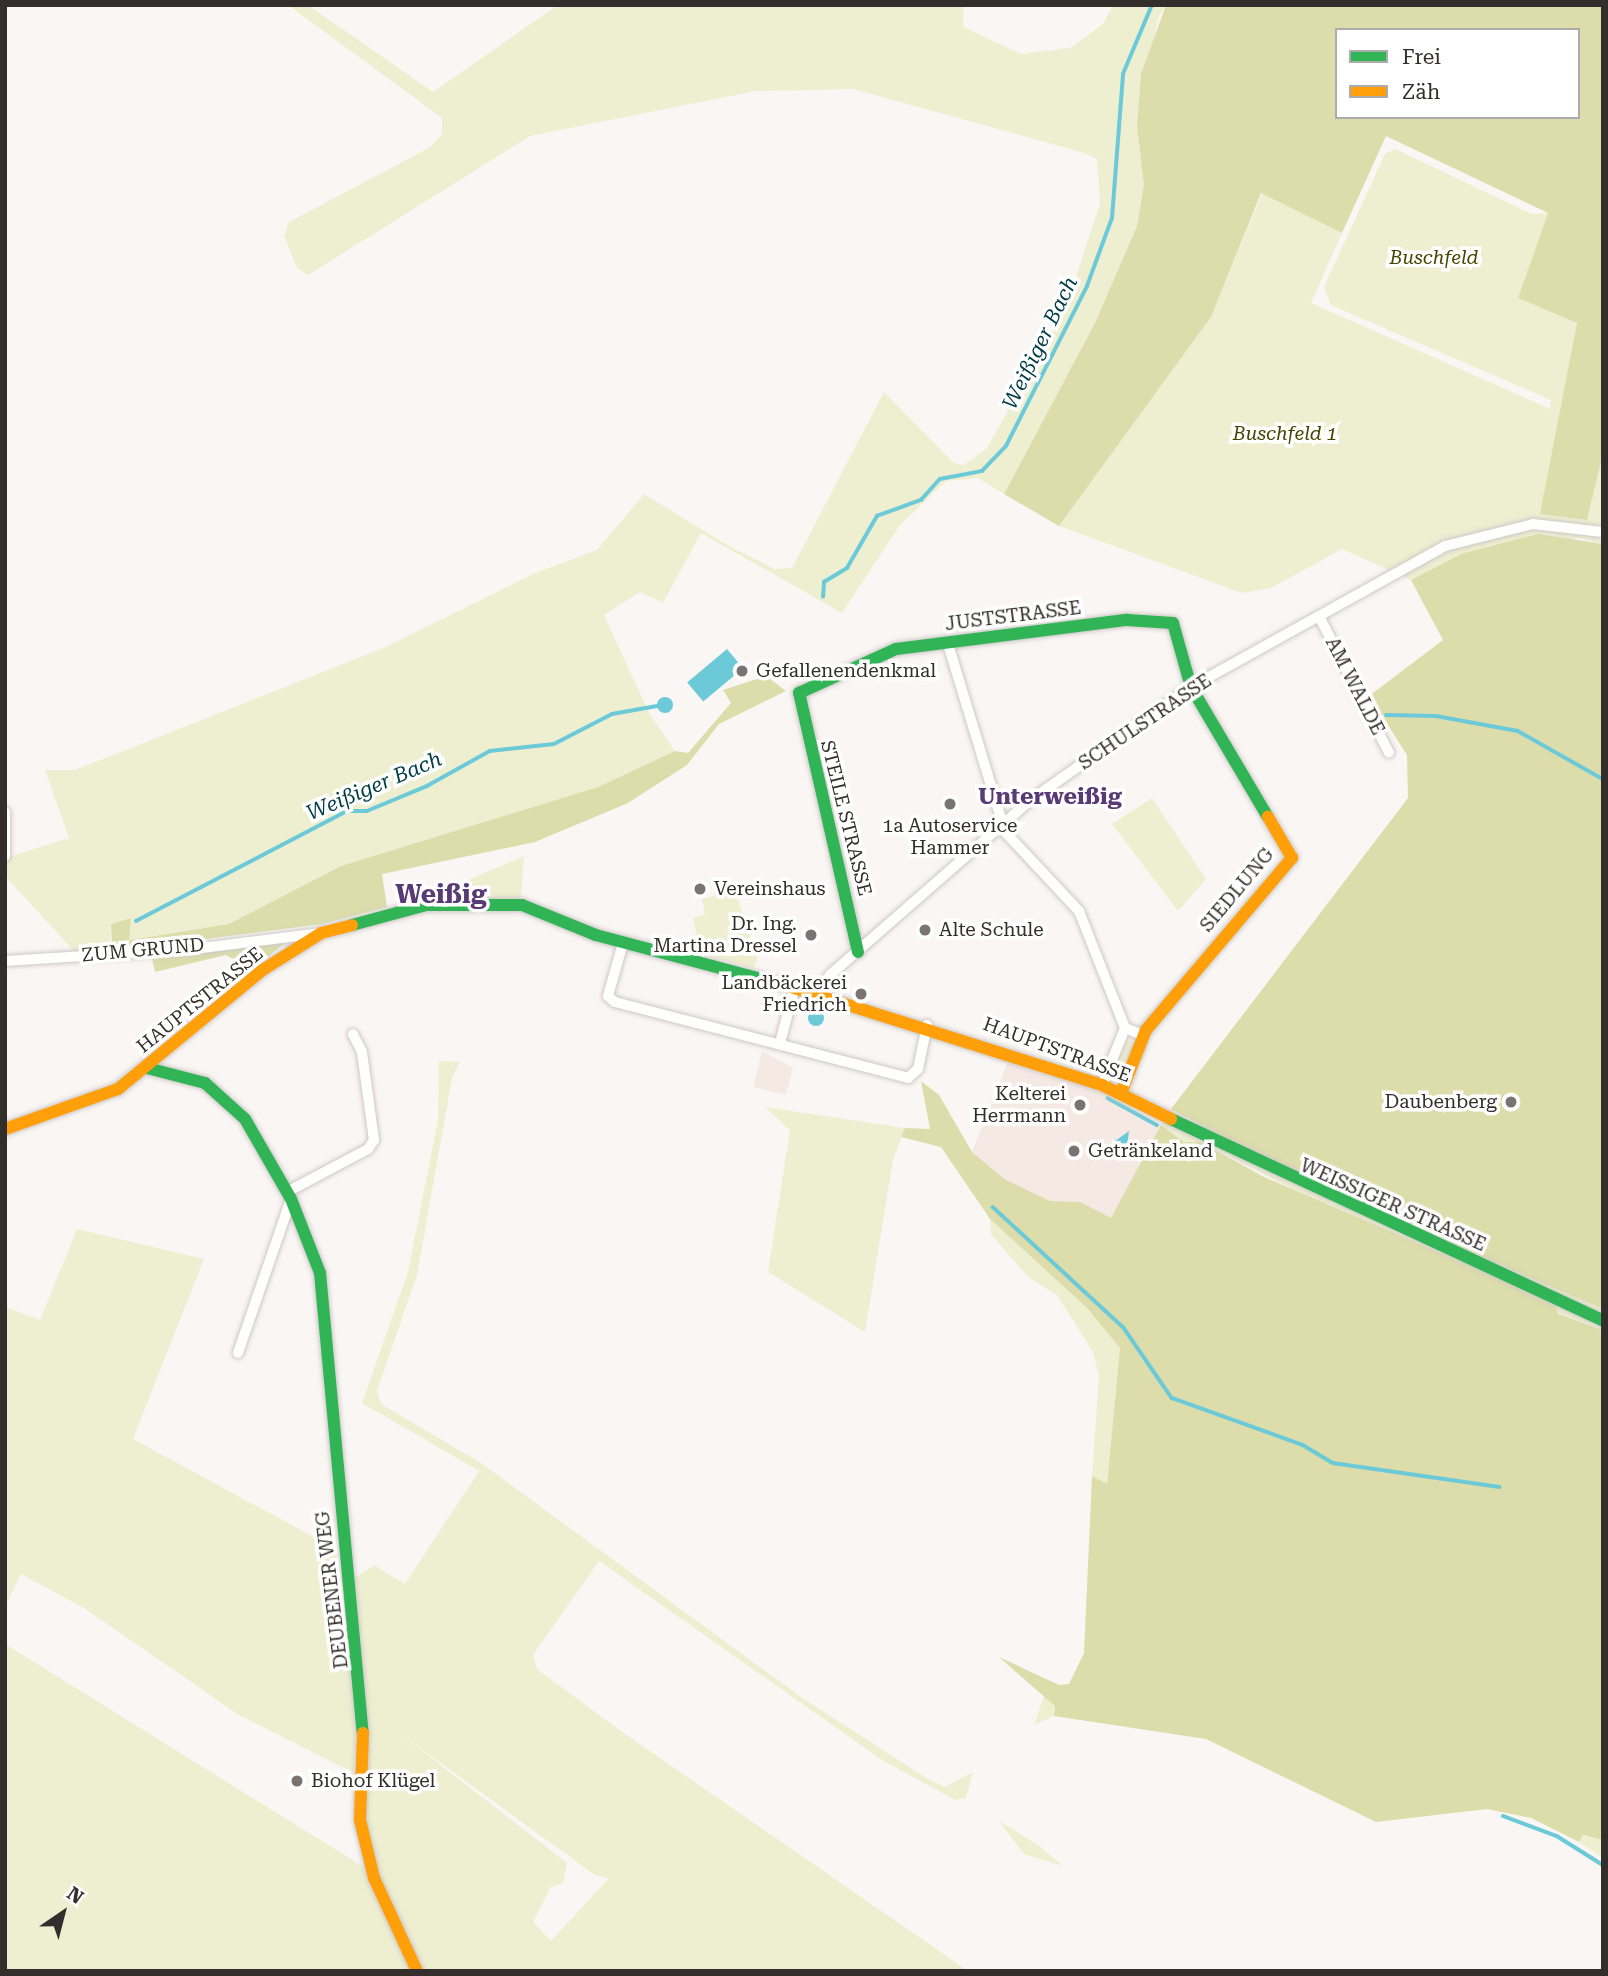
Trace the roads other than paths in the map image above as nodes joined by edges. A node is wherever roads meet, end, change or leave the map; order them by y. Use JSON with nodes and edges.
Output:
{"nodes":[{"id":1,"x":1603,"y":532,"type":"edge"},
{"id":2,"x":1321,"y":620,"type":"junction"},
{"id":3,"x":948,"y":644,"type":"junction"},
{"id":4,"x":1191,"y":687,"type":"junction"},
{"id":5,"x":799,"y":693,"type":"joint"},
{"id":6,"x":1390,"y":753,"type":"dead end"},
{"id":7,"x":5,"y":812,"type":"edge"},
{"id":8,"x":1003,"y":824,"type":"junction"},
{"id":9,"x":5,"y":856,"type":"edge"},
{"id":10,"x":321,"y":933,"type":"junction"},
{"id":11,"x":623,"y":943,"type":"junction"},
{"id":12,"x":858,"y":952,"type":"junction"},
{"id":13,"x":5,"y":961,"type":"edge"},
{"id":14,"x":795,"y":986,"type":"junction"},
{"id":15,"x":820,"y":993,"type":"junction"},
{"id":16,"x":927,"y":1025,"type":"junction"},
{"id":17,"x":1125,"y":1028,"type":"junction"},
{"id":18,"x":353,"y":1034,"type":"dead end"},
{"id":19,"x":1142,"y":1035,"type":"junction"},
{"id":20,"x":780,"y":1043,"type":"junction"},
{"id":21,"x":147,"y":1068,"type":"junction"},
{"id":22,"x":1102,"y":1085,"type":"junction"},
{"id":23,"x":1121,"y":1093,"type":"junction"},
{"id":24,"x":1171,"y":1118,"type":"joint"},
{"id":25,"x":5,"y":1129,"type":"edge"},
{"id":26,"x":289,"y":1196,"type":"junction"},
{"id":27,"x":1603,"y":1320,"type":"edge"},
{"id":28,"x":238,"y":1353,"type":"dead end"},
{"id":29,"x":417,"y":1971,"type":"edge"}],
"edges":[{"from":1,"to":2,"type":"street","name":"SCHULSTRASSE"},
{"from":2,"to":4,"type":"street","name":"SCHULSTRASSE"},
{"from":2,"to":6,"type":"street","name":"AM WALDE"},
{"from":3,"to":4,"type":"street","name":"JUSTSTRASSE"},
{"from":3,"to":5,"type":"street","name":"JUSTSTRASSE"},
{"from":3,"to":8,"type":"street"},
{"from":4,"to":8,"type":"street","name":"SCHULSTRASSE"},
{"from":4,"to":19,"type":"street","name":"SIEDLUNG"},
{"from":5,"to":12,"type":"street","name":"STEILE STRASSE"},
{"from":7,"to":9,"type":"street"},
{"from":8,"to":12,"type":"street","name":"SCHULSTRASSE"},
{"from":8,"to":17,"type":"street"},
{"from":10,"to":11,"type":"street","name":"HAUPTSTRASSE"},
{"from":10,"to":13,"type":"street","name":"ZUM GRUND"},
{"from":10,"to":21,"type":"street","name":"HAUPTSTRASSE"},
{"from":11,"to":14,"type":"street","name":"HAUPTSTRASSE"},
{"from":11,"to":20,"type":"street"},
{"from":12,"to":15,"type":"street","name":"SCHULSTRASSE"},
{"from":14,"to":15,"type":"street","name":"HAUPTSTRASSE"},
{"from":14,"to":20,"type":"street"},
{"from":15,"to":16,"type":"street","name":"HAUPTSTRASSE"},
{"from":16,"to":20,"type":"street"},
{"from":16,"to":22,"type":"street","name":"HAUPTSTRASSE"},
{"from":17,"to":19,"type":"street"},
{"from":17,"to":22,"type":"street"},
{"from":18,"to":26,"type":"street"},
{"from":19,"to":23,"type":"street","name":"SIEDLUNG"},
{"from":21,"to":25,"type":"street","name":"HAUPTSTRASSE"},
{"from":21,"to":26,"type":"street","name":"DEUBENER WEG"},
{"from":22,"to":23,"type":"street","name":"HAUPTSTRASSE"},
{"from":23,"to":24,"type":"street","name":"HAUPTSTRASSE"},
{"from":24,"to":27,"type":"street","name":"WEISSIGER STRASSE"},
{"from":26,"to":28,"type":"street"},
{"from":26,"to":29,"type":"street","name":"DEUBENER WEG"}]}
